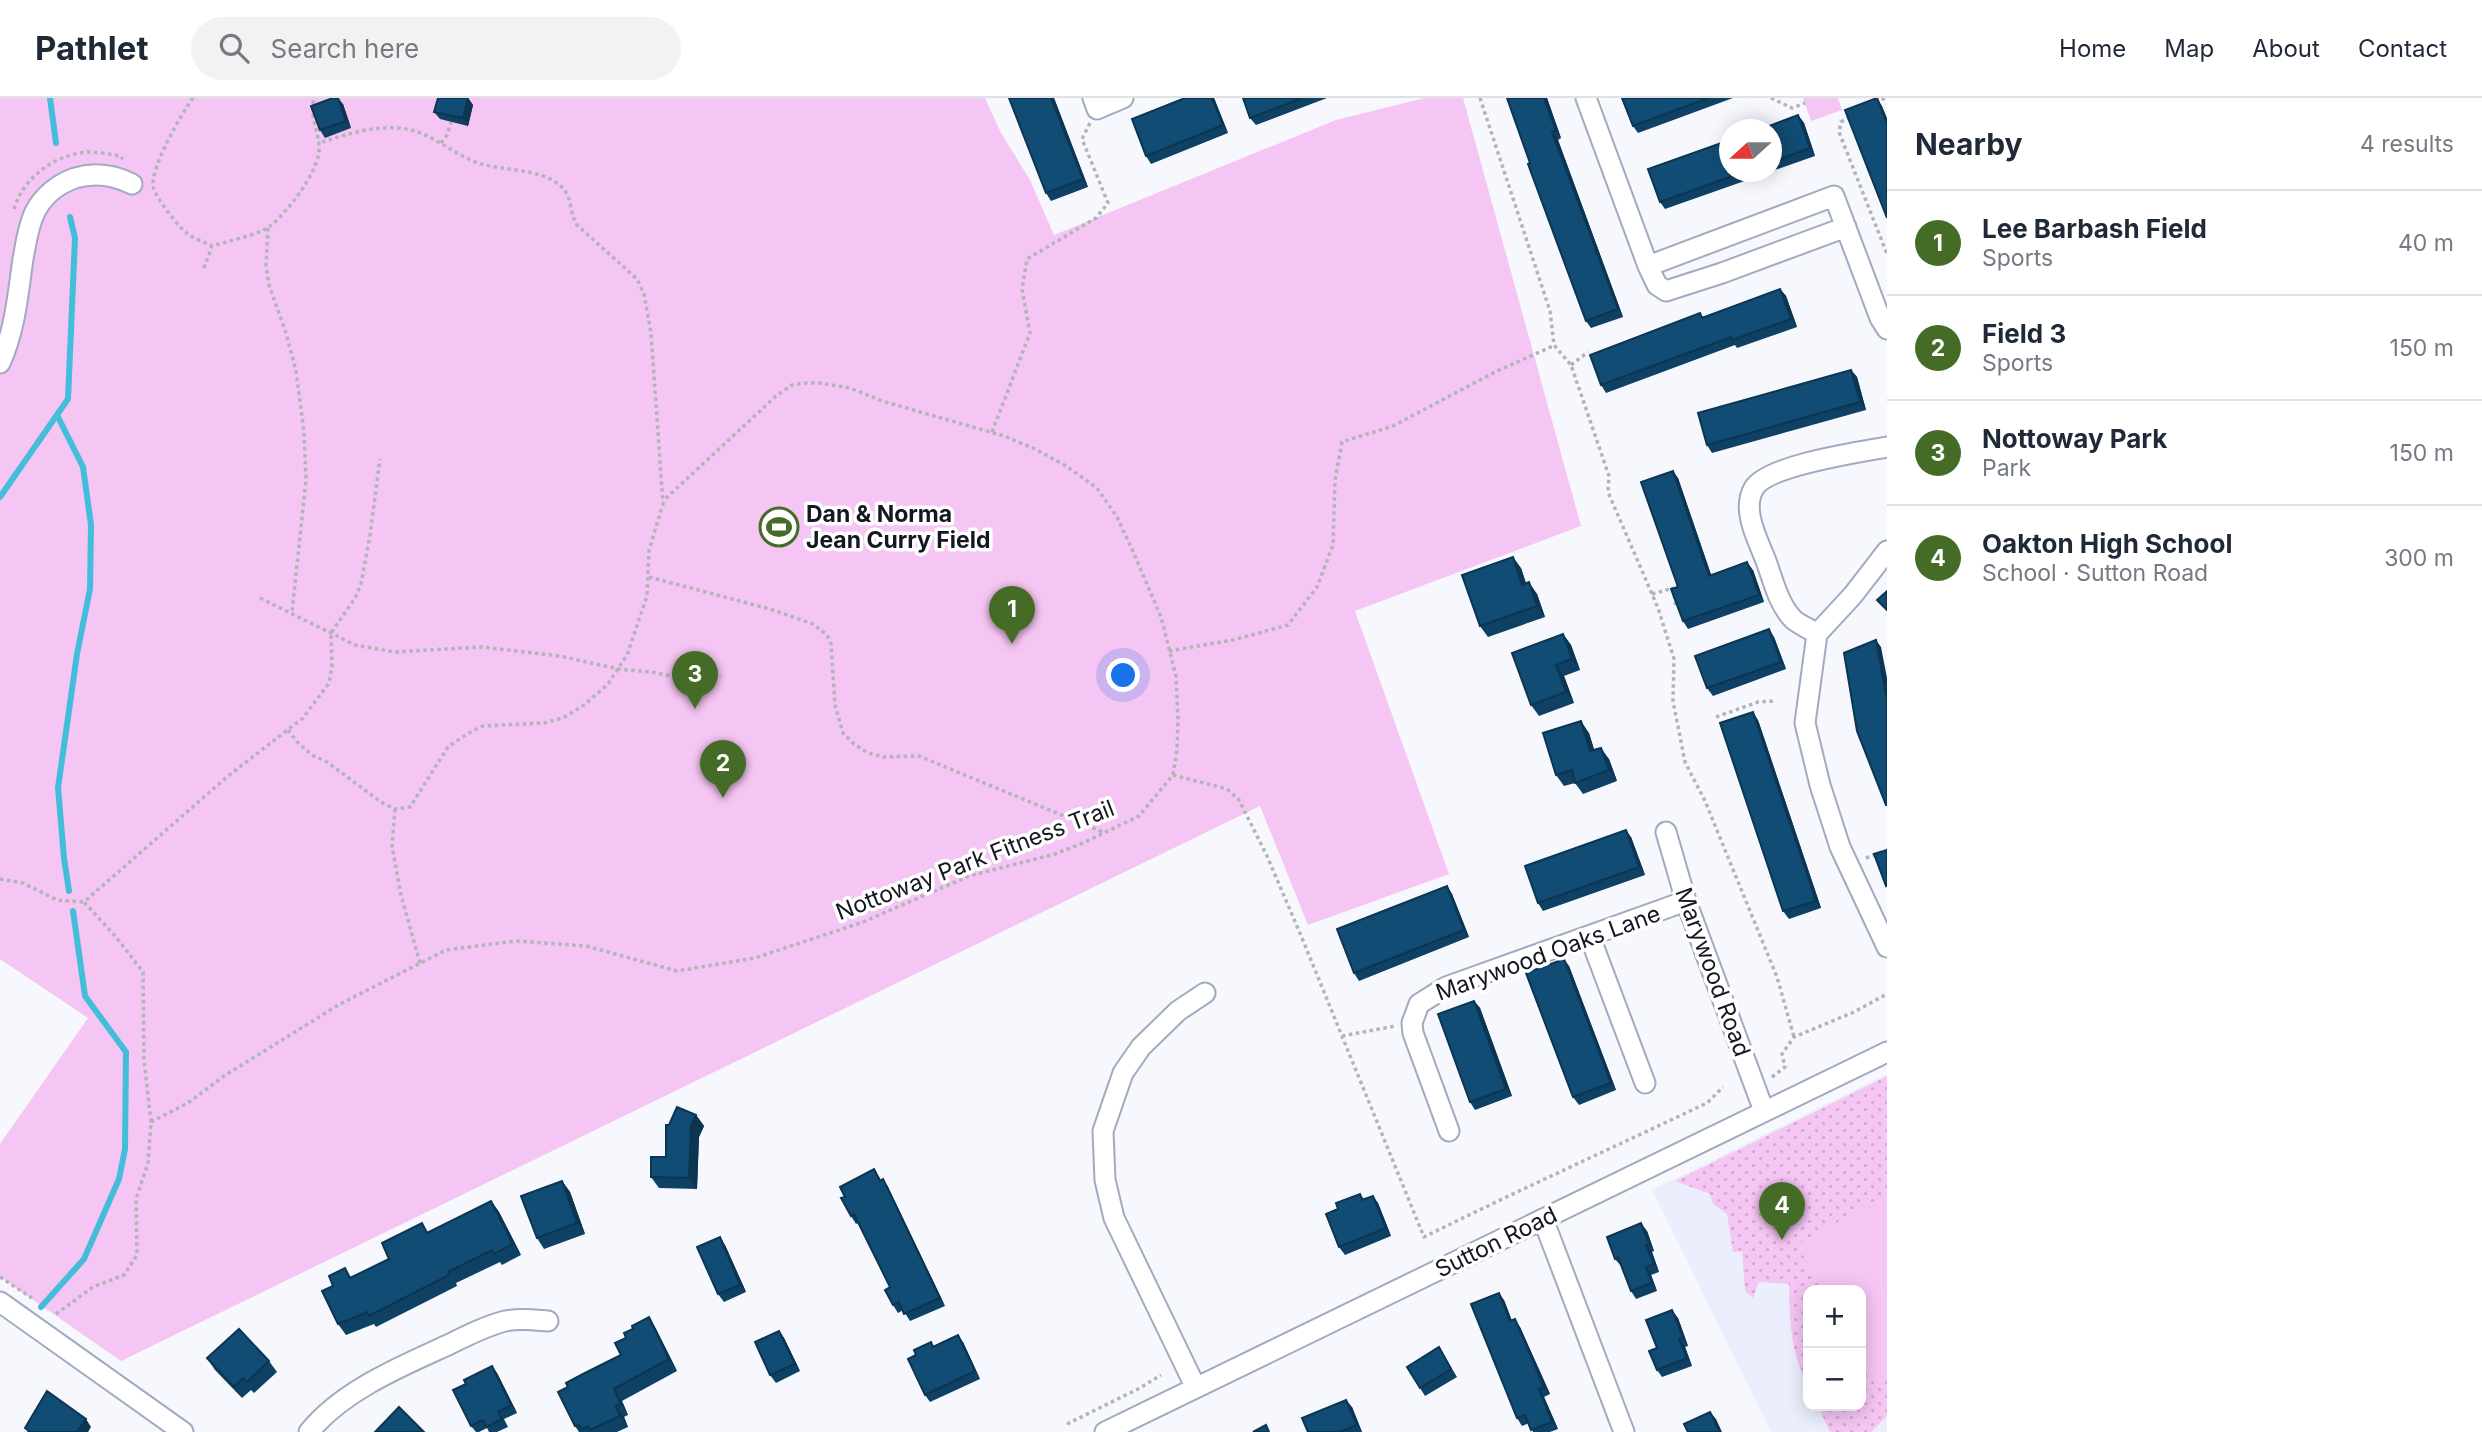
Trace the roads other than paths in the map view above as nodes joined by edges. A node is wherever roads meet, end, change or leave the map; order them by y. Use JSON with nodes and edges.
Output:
{"nodes":[{"id":1,"x":1123,"y":98,"type":"edge"},
{"id":2,"x":1586,"y":98,"type":"edge"},
{"id":3,"x":1095,"y":103,"type":"edge"},
{"id":4,"x":132,"y":184,"type":"dead end"},
{"id":5,"x":1846,"y":228,"type":"junction"},
{"id":6,"x":1648,"y":266,"type":"junction"},
{"id":7,"x":1887,"y":329,"type":"edge"},
{"id":8,"x":0,"y":363,"type":"edge"},
{"id":9,"x":1887,"y":447,"type":"edge"},
{"id":10,"x":1887,"y":551,"type":"edge"},
{"id":11,"x":1817,"y":634,"type":"junction"},
{"id":12,"x":1666,"y":832,"type":"dead end"},
{"id":13,"x":1686,"y":901,"type":"junction"},
{"id":14,"x":1590,"y":937,"type":"junction"},
{"id":15,"x":1887,"y":947,"type":"edge"},
{"id":16,"x":1205,"y":993,"type":"dead end"},
{"id":17,"x":1887,"y":1052,"type":"edge"},
{"id":18,"x":1645,"y":1083,"type":"dead end"},
{"id":19,"x":1764,"y":1111,"type":"junction"},
{"id":20,"x":1449,"y":1131,"type":"dead end"},
{"id":21,"x":1543,"y":1219,"type":"junction"},
{"id":22,"x":0,"y":1302,"type":"edge"},
{"id":23,"x":548,"y":1321,"type":"dead end"},
{"id":24,"x":1196,"y":1388,"type":"junction"},
{"id":25,"x":183,"y":1432,"type":"edge"},
{"id":26,"x":309,"y":1432,"type":"edge"},
{"id":27,"x":1105,"y":1432,"type":"edge"},
{"id":28,"x":1624,"y":1432,"type":"edge"}],
"edges":[{"from":1,"to":3,"type":"street"},
{"from":2,"to":6,"type":"street"},
{"from":4,"to":8,"type":"street"},
{"from":5,"to":6,"type":"street"},
{"from":5,"to":6,"type":"street"},
{"from":5,"to":7,"type":"street"},
{"from":9,"to":11,"type":"street"},
{"from":10,"to":11,"type":"street"},
{"from":11,"to":15,"type":"street"},
{"from":12,"to":13,"type":"street","name":"Marywood Road"},
{"from":13,"to":14,"type":"street","name":"Marywood Oaks Lane"},
{"from":13,"to":19,"type":"street","name":"Marywood Road"},
{"from":14,"to":18,"type":"street"},
{"from":14,"to":20,"type":"street","name":"Marywood Oaks Lane"},
{"from":16,"to":24,"type":"street"},
{"from":17,"to":19,"type":"street","name":"Sutton Road"},
{"from":19,"to":21,"type":"street","name":"Sutton Road"},
{"from":21,"to":24,"type":"street","name":"Sutton Road"},
{"from":21,"to":28,"type":"street"},
{"from":22,"to":25,"type":"street"},
{"from":23,"to":26,"type":"street"},
{"from":24,"to":27,"type":"street","name":"Sutton Road"}]}
